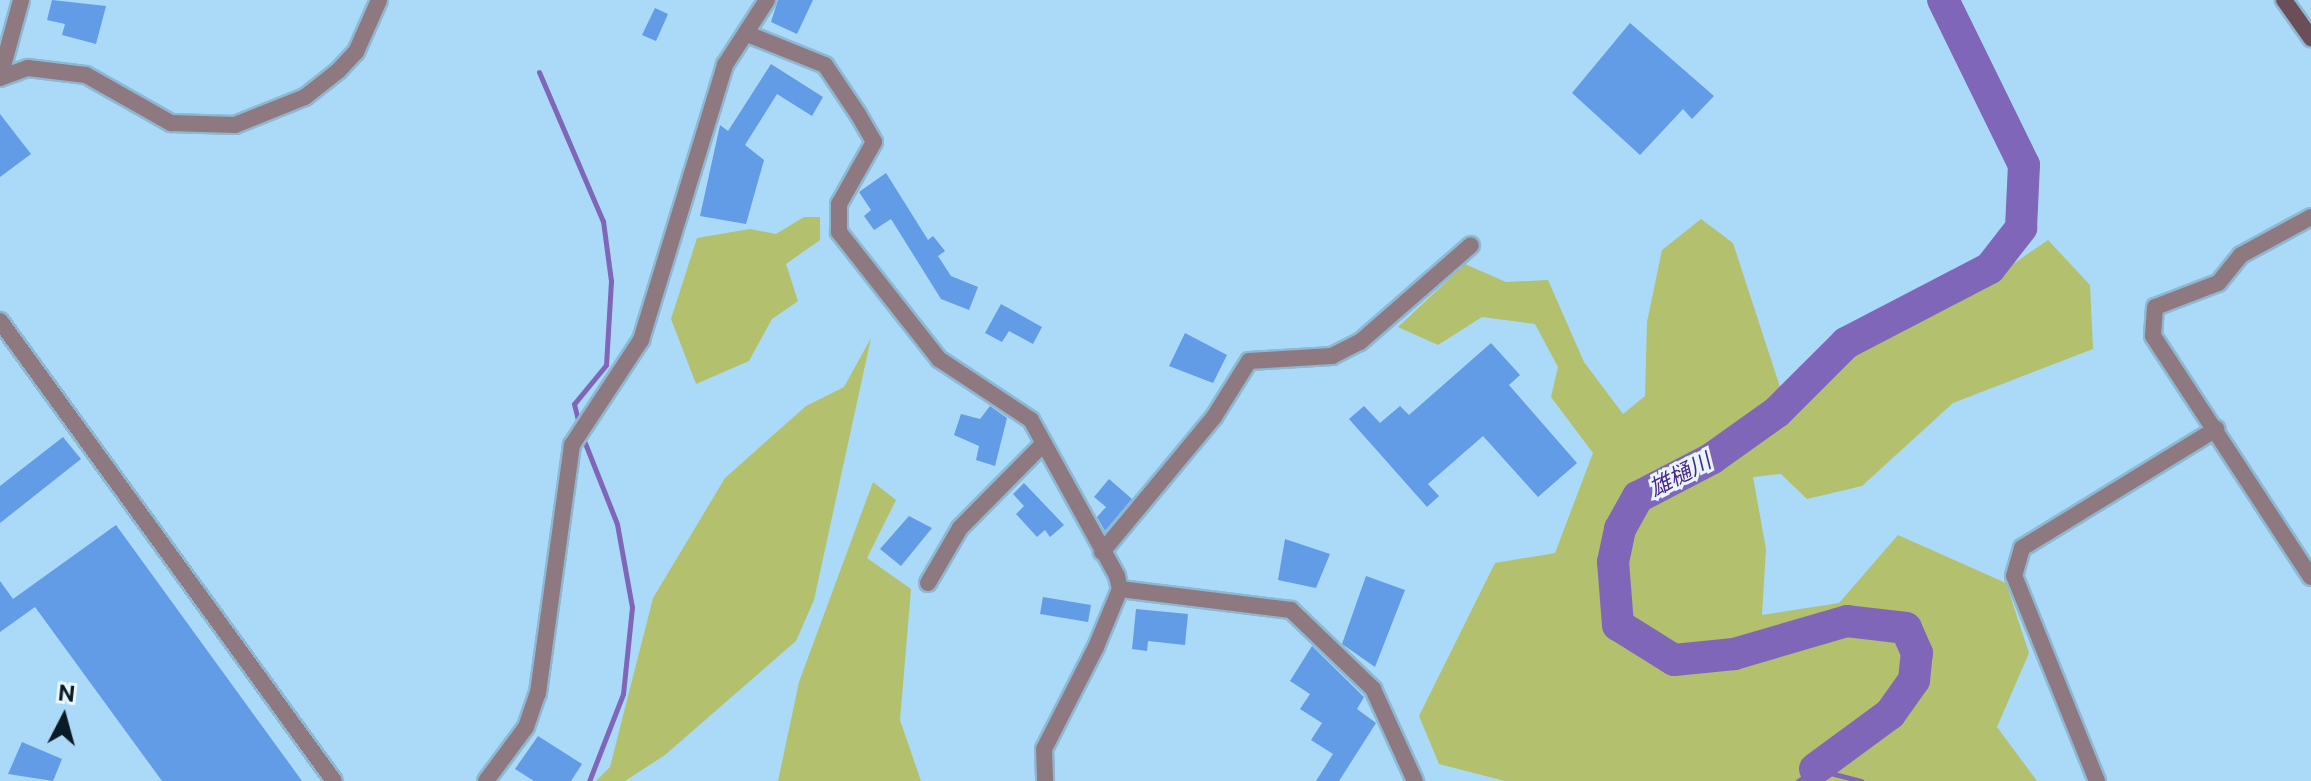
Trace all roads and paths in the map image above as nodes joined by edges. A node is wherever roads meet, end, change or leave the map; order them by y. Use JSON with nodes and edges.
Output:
{"nodes":[{"id":1,"x":21,"y":0,"type":"edge"},
{"id":2,"x":379,"y":0,"type":"edge"},
{"id":3,"x":767,"y":0,"type":"edge"},
{"id":4,"x":2284,"y":0,"type":"edge"},
{"id":5,"x":750,"y":35,"type":"junction"},
{"id":6,"x":2311,"y":38,"type":"edge"},
{"id":7,"x":0,"y":78,"type":"edge"},
{"id":8,"x":2311,"y":217,"type":"edge"},
{"id":9,"x":1471,"y":245,"type":"dead end"},
{"id":10,"x":0,"y":321,"type":"edge"},
{"id":11,"x":2216,"y":429,"type":"junction"},
{"id":12,"x":1043,"y":444,"type":"junction"},
{"id":13,"x":1102,"y":552,"type":"junction"},
{"id":14,"x":2311,"y":577,"type":"edge"},
{"id":15,"x":928,"y":583,"type":"dead end"},
{"id":16,"x":1120,"y":589,"type":"junction"},
{"id":17,"x":334,"y":781,"type":"edge"},
{"id":18,"x":486,"y":781,"type":"edge"},
{"id":19,"x":1045,"y":781,"type":"edge"},
{"id":20,"x":1415,"y":781,"type":"edge"},
{"id":21,"x":2097,"y":781,"type":"edge"}],
"edges":[{"from":1,"to":7,"type":"street"},
{"from":2,"to":7,"type":"street"},
{"from":3,"to":5,"type":"street"},
{"from":4,"to":6,"type":"main road"},
{"from":5,"to":12,"type":"street"},
{"from":5,"to":18,"type":"street"},
{"from":8,"to":11,"type":"street"},
{"from":9,"to":13,"type":"street"},
{"from":10,"to":17,"type":"street"},
{"from":11,"to":14,"type":"street"},
{"from":11,"to":21,"type":"street"},
{"from":12,"to":13,"type":"street"},
{"from":12,"to":15,"type":"street"},
{"from":13,"to":16,"type":"street"},
{"from":16,"to":19,"type":"street"},
{"from":16,"to":20,"type":"street"}]}
